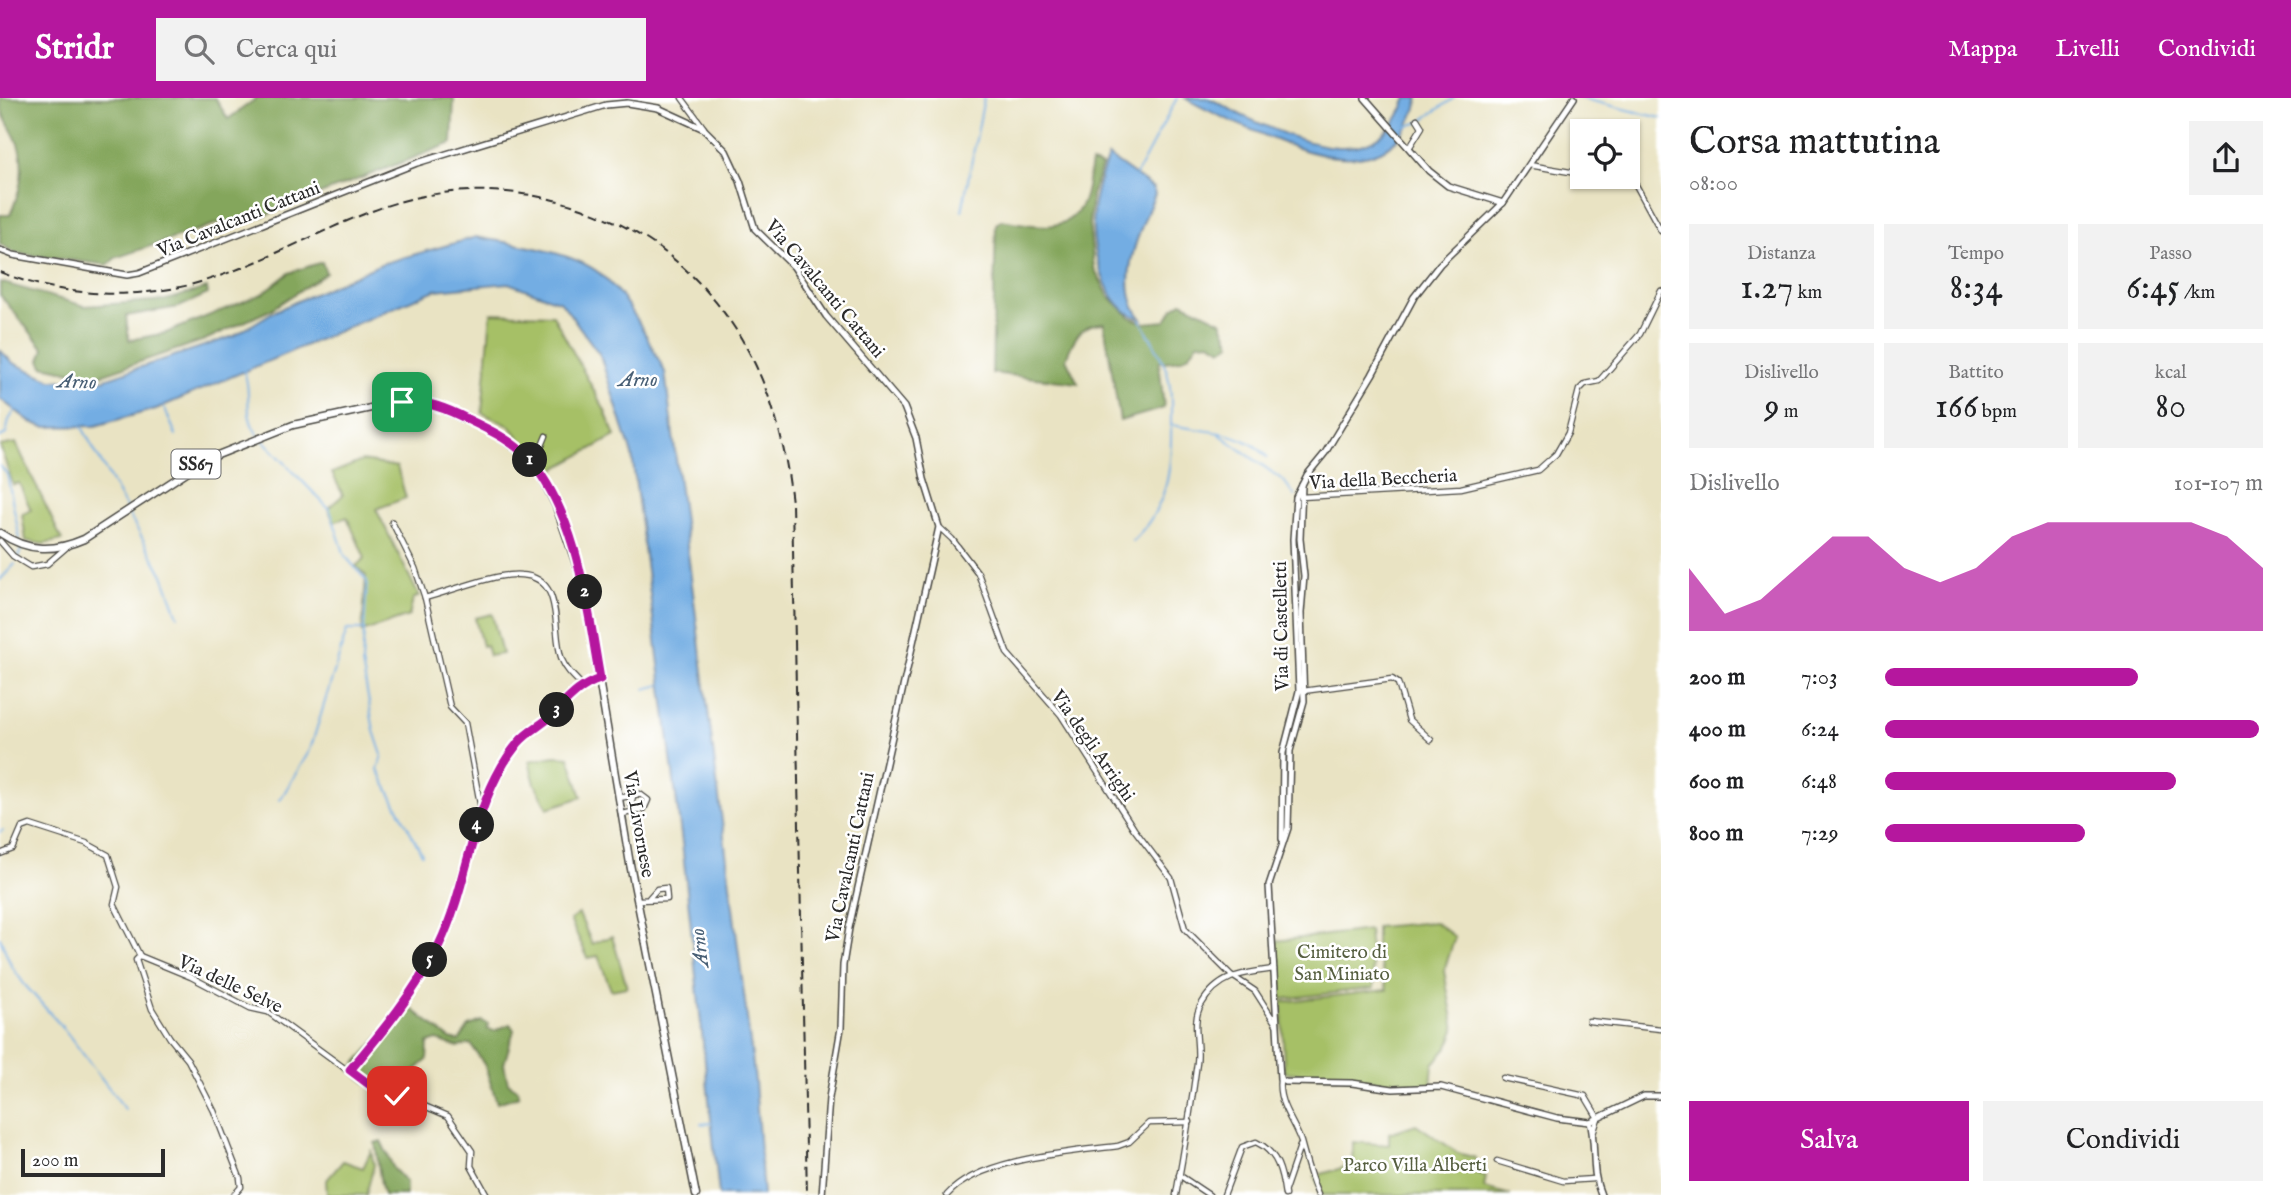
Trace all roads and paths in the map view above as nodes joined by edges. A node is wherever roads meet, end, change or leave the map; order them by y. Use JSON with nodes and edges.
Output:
{"nodes":[{"id":1,"x":682,"y":98,"type":"edge"},
{"id":2,"x":1365,"y":98,"type":"edge"},
{"id":3,"x":1574,"y":98,"type":"edge"},
{"id":4,"x":1417,"y":119,"type":"dead end"},
{"id":5,"x":704,"y":129,"type":"junction"},
{"id":6,"x":1406,"y":146,"type":"junction"},
{"id":7,"x":1529,"y":165,"type":"junction"},
{"id":8,"x":1570,"y":172,"type":"edge"},
{"id":9,"x":1639,"y":189,"type":"edge"},
{"id":10,"x":1503,"y":203,"type":"junction"},
{"id":11,"x":1661,"y":231,"type":"edge"},
{"id":12,"x":0,"y":250,"type":"edge"},
{"id":13,"x":1661,"y":291,"type":"edge"},
{"id":14,"x":546,"y":436,"type":"dead end"},
{"id":15,"x":539,"y":452,"type":"junction"},
{"id":16,"x":525,"y":455,"type":"junction"},
{"id":17,"x":534,"y":465,"type":"junction"},
{"id":18,"x":1298,"y":497,"type":"junction"},
{"id":19,"x":392,"y":522,"type":"dead end"},
{"id":20,"x":939,"y":527,"type":"junction"},
{"id":21,"x":0,"y":533,"type":"edge"},
{"id":22,"x":0,"y":541,"type":"edge"},
{"id":23,"x":69,"y":545,"type":"junction"},
{"id":24,"x":425,"y":598,"type":"junction"},
{"id":25,"x":600,"y":679,"type":"junction"},
{"id":26,"x":582,"y":685,"type":"junction"},
{"id":27,"x":1301,"y":691,"type":"junction"},
{"id":28,"x":1432,"y":740,"type":"dead end"},
{"id":29,"x":637,"y":794,"type":"junction"},
{"id":30,"x":619,"y":798,"type":"junction"},
{"id":31,"x":481,"y":810,"type":"junction"},
{"id":32,"x":642,"y":810,"type":"junction"},
{"id":33,"x":622,"y":814,"type":"junction"},
{"id":34,"x":0,"y":854,"type":"edge"},
{"id":35,"x":649,"y":898,"type":"dead end"},
{"id":36,"x":638,"y":900,"type":"junction"},
{"id":37,"x":140,"y":956,"type":"junction"},
{"id":38,"x":1274,"y":969,"type":"junction"},
{"id":39,"x":1231,"y":975,"type":"junction"},
{"id":40,"x":1589,"y":1021,"type":"dead end"},
{"id":41,"x":1661,"y":1029,"type":"edge"},
{"id":42,"x":1280,"y":1030,"type":"junction"},
{"id":43,"x":350,"y":1070,"type":"junction"},
{"id":44,"x":1280,"y":1076,"type":"junction"},
{"id":45,"x":1503,"y":1078,"type":"dead end"},
{"id":46,"x":1661,"y":1096,"type":"edge"},
{"id":47,"x":1598,"y":1118,"type":"junction"},
{"id":48,"x":1190,"y":1122,"type":"junction"},
{"id":49,"x":1590,"y":1122,"type":"junction"},
{"id":50,"x":1594,"y":1134,"type":"junction"},
{"id":51,"x":1301,"y":1143,"type":"junction"},
{"id":52,"x":1497,"y":1161,"type":"dead end"},
{"id":53,"x":1179,"y":1175,"type":"junction"},
{"id":54,"x":1594,"y":1179,"type":"junction"},
{"id":55,"x":1285,"y":1193,"type":"edge"},
{"id":56,"x":234,"y":1195,"type":"edge"},
{"id":57,"x":488,"y":1195,"type":"edge"},
{"id":58,"x":696,"y":1195,"type":"edge"},
{"id":59,"x":822,"y":1195,"type":"edge"},
{"id":60,"x":947,"y":1195,"type":"edge"},
{"id":61,"x":1176,"y":1195,"type":"edge"},
{"id":62,"x":1209,"y":1195,"type":"edge"},
{"id":63,"x":1224,"y":1195,"type":"edge"},
{"id":64,"x":1318,"y":1195,"type":"edge"},
{"id":65,"x":1601,"y":1195,"type":"edge"}],
"edges":[{"from":1,"to":5,"type":"street"},
{"from":2,"to":6,"type":"street"},
{"from":3,"to":7,"type":"street","name":"Via di Castelletti"},
{"from":4,"to":6,"type":"street"},
{"from":5,"to":12,"type":"street","name":"Via Cavalcanti Cattani"},
{"from":5,"to":20,"type":"street","name":"Via Cavalcanti Cattani"},
{"from":6,"to":10,"type":"street"},
{"from":7,"to":8,"type":"street"},
{"from":7,"to":10,"type":"street","name":"Via di Castelletti"},
{"from":9,"to":11,"type":"street"},
{"from":10,"to":18,"type":"street","name":"Via di Castelletti"},
{"from":13,"to":18,"type":"street","name":"Via della Beccheria"},
{"from":14,"to":15,"type":"street"},
{"from":15,"to":16,"type":"street"},
{"from":15,"to":17,"type":"street"},
{"from":16,"to":17,"type":"main road","name":"Via Livornese"},
{"from":16,"to":23,"type":"main road","name":"Via Livornese","number":"SS67"},
{"from":17,"to":25,"type":"main road","name":"Via Livornese"},
{"from":18,"to":27,"type":"street","name":"Via di Castelletti"},
{"from":19,"to":24,"type":"street"},
{"from":20,"to":39,"type":"street","name":"Via degli Arrighi"},
{"from":20,"to":59,"type":"street","name":"Via Cavalcanti Cattani"},
{"from":21,"to":23,"type":"main road","name":"Via Livornese","number":"SS67"},
{"from":22,"to":23,"type":"street"},
{"from":24,"to":26,"type":"street"},
{"from":24,"to":31,"type":"street"},
{"from":25,"to":26,"type":"street"},
{"from":25,"to":30,"type":"main road","name":"Via Livornese"},
{"from":26,"to":31,"type":"street"},
{"from":27,"to":28,"type":"street"},
{"from":27,"to":38,"type":"street","name":"Via di Castelletti"},
{"from":29,"to":30,"type":"street"},
{"from":29,"to":32,"type":"street"},
{"from":29,"to":32,"type":"street"},
{"from":30,"to":33,"type":"main road","name":"Via Livornese"},
{"from":31,"to":43,"type":"street"},
{"from":32,"to":33,"type":"street"},
{"from":33,"to":36,"type":"main road","name":"Via Livornese"},
{"from":34,"to":37,"type":"street"},
{"from":35,"to":36,"type":"street"},
{"from":36,"to":58,"type":"main road","name":"Via Livornese"},
{"from":37,"to":43,"type":"street","name":"Via delle Selve"},
{"from":37,"to":56,"type":"street"},
{"from":38,"to":39,"type":"street"},
{"from":38,"to":42,"type":"street","name":"Via di Castelletti"},
{"from":39,"to":42,"type":"street","name":"Via degli Arrighi"},
{"from":39,"to":48,"type":"street"},
{"from":40,"to":41,"type":"street"},
{"from":42,"to":44,"type":"street","name":"Via di Castelletti"},
{"from":43,"to":57,"type":"street","name":"Via delle Selve"},
{"from":44,"to":49,"type":"street"},
{"from":44,"to":51,"type":"street"},
{"from":45,"to":47,"type":"street"},
{"from":46,"to":47,"type":"street"},
{"from":47,"to":49,"type":"street"},
{"from":47,"to":50,"type":"street"},
{"from":48,"to":53,"type":"street"},
{"from":48,"to":60,"type":"street"},
{"from":49,"to":50,"type":"street"},
{"from":50,"to":54,"type":"street"},
{"from":51,"to":55,"type":"street"},
{"from":51,"to":64,"type":"street"},
{"from":52,"to":54,"type":"street"},
{"from":53,"to":61,"type":"street"},
{"from":53,"to":62,"type":"street"},
{"from":54,"to":65,"type":"street"},
{"from":55,"to":63,"type":"street"}]}
